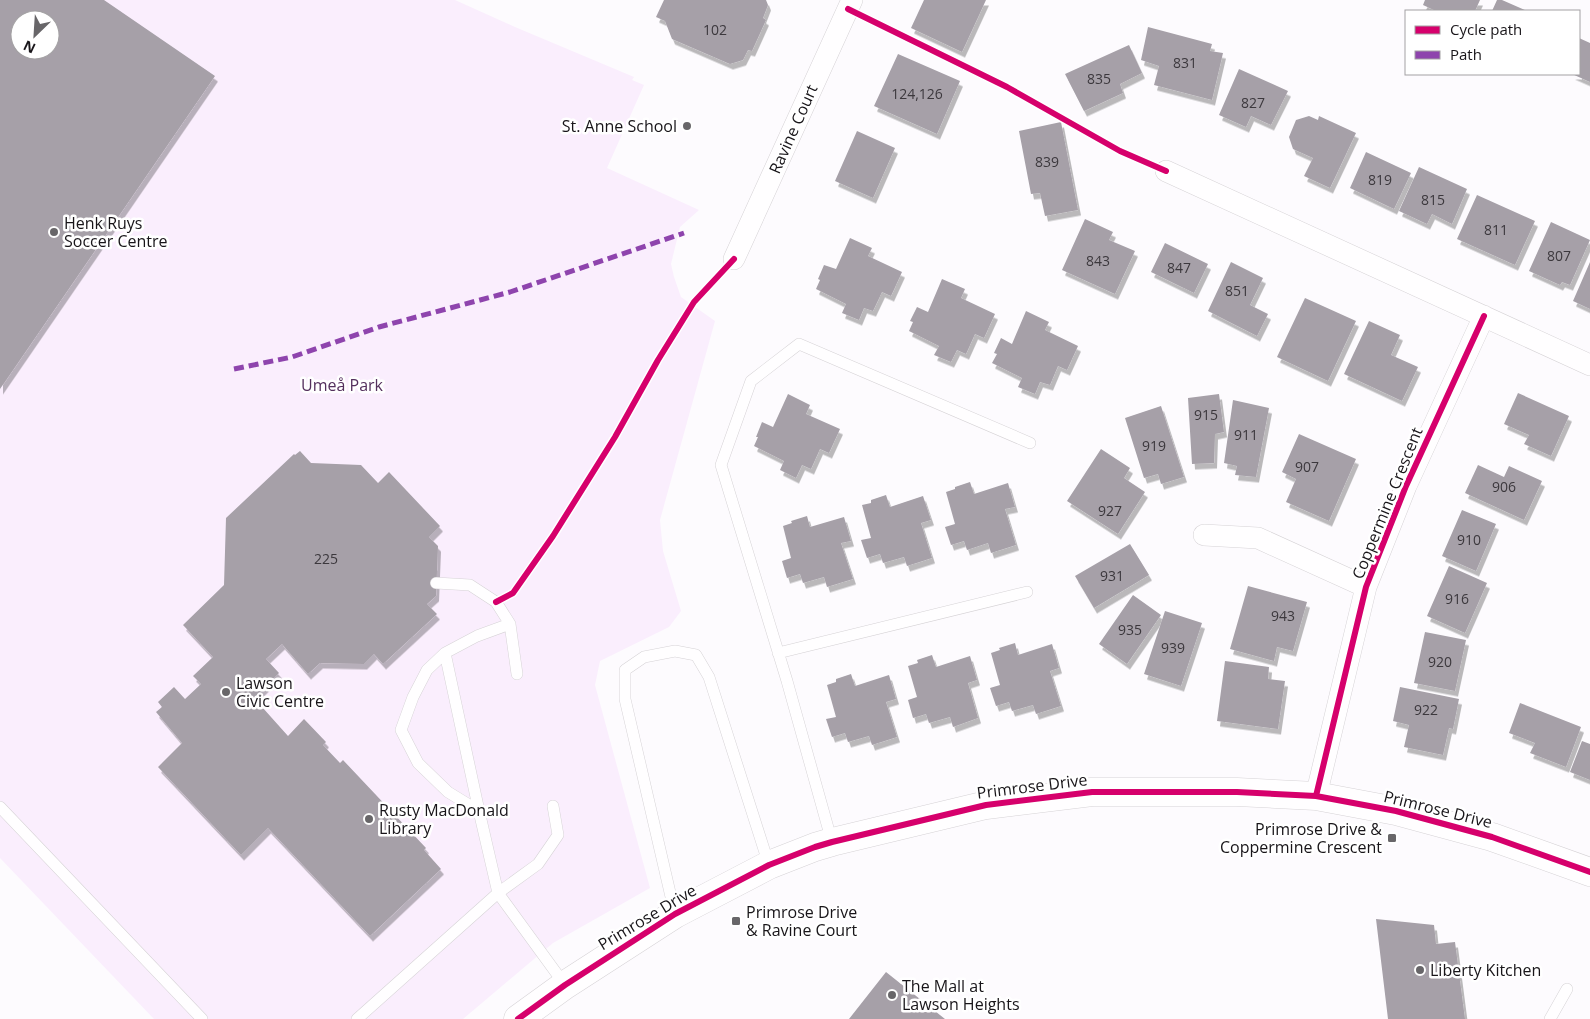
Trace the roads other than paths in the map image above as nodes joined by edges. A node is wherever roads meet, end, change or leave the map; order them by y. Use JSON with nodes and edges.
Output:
{"nodes":[{"id":1,"x":852,"y":0,"type":"edge"},
{"id":2,"x":1166,"y":171,"type":"dead end"},
{"id":3,"x":734,"y":259,"type":"dead end"},
{"id":4,"x":1484,"y":316,"type":"junction"},
{"id":5,"x":1590,"y":365,"type":"edge"},
{"id":6,"x":1030,"y":444,"type":"dead end"},
{"id":7,"x":1204,"y":535,"type":"dead end"},
{"id":8,"x":436,"y":583,"type":"dead end"},
{"id":9,"x":1366,"y":588,"type":"junction"},
{"id":10,"x":1027,"y":592,"type":"dead end"},
{"id":11,"x":510,"y":624,"type":"junction"},
{"id":12,"x":778,"y":652,"type":"junction"},
{"id":13,"x":445,"y":653,"type":"junction"},
{"id":14,"x":517,"y":674,"type":"dead end"},
{"id":15,"x":1316,"y":796,"type":"junction"},
{"id":16,"x":553,"y":806,"type":"dead end"},
{"id":17,"x":0,"y":807,"type":"edge"},
{"id":18,"x":479,"y":812,"type":"junction"},
{"id":19,"x":832,"y":842,"type":"junction"},
{"id":20,"x":769,"y":865,"type":"junction"},
{"id":21,"x":1590,"y":872,"type":"edge"},
{"id":22,"x":498,"y":894,"type":"junction"},
{"id":23,"x":675,"y":914,"type":"junction"},
{"id":24,"x":565,"y":985,"type":"junction"},
{"id":25,"x":1567,"y":989,"type":"dead end"},
{"id":26,"x":202,"y":1019,"type":"edge"},
{"id":27,"x":357,"y":1019,"type":"edge"},
{"id":28,"x":518,"y":1019,"type":"edge"},
{"id":29,"x":1550,"y":1019,"type":"edge"}],
"edges":[{"from":1,"to":3,"type":"street","name":"Ravine Court"},
{"from":2,"to":4,"type":"street"},
{"from":4,"to":5,"type":"street"},
{"from":4,"to":9,"type":"street","name":"Coppermine Crescent"},
{"from":6,"to":12,"type":"lane"},
{"from":7,"to":9,"type":"street"},
{"from":8,"to":11,"type":"lane"},
{"from":9,"to":15,"type":"street","name":"Coppermine Crescent"},
{"from":10,"to":12,"type":"lane"},
{"from":11,"to":13,"type":"lane"},
{"from":11,"to":14,"type":"lane"},
{"from":12,"to":19,"type":"lane"},
{"from":13,"to":18,"type":"lane"},
{"from":13,"to":18,"type":"lane"},
{"from":15,"to":19,"type":"street","name":"Primrose Drive"},
{"from":15,"to":21,"type":"street","name":"Primrose Drive"},
{"from":16,"to":22,"type":"lane"},
{"from":17,"to":26,"type":"lane"},
{"from":18,"to":22,"type":"lane"},
{"from":19,"to":20,"type":"street","name":"Primrose Drive"},
{"from":20,"to":23,"type":"street","name":"Primrose Drive"},
{"from":20,"to":23,"type":"lane"},
{"from":22,"to":24,"type":"lane"},
{"from":22,"to":27,"type":"lane"},
{"from":23,"to":24,"type":"street","name":"Primrose Drive"},
{"from":24,"to":28,"type":"street","name":"Primrose Drive"},
{"from":25,"to":29,"type":"lane"}]}
